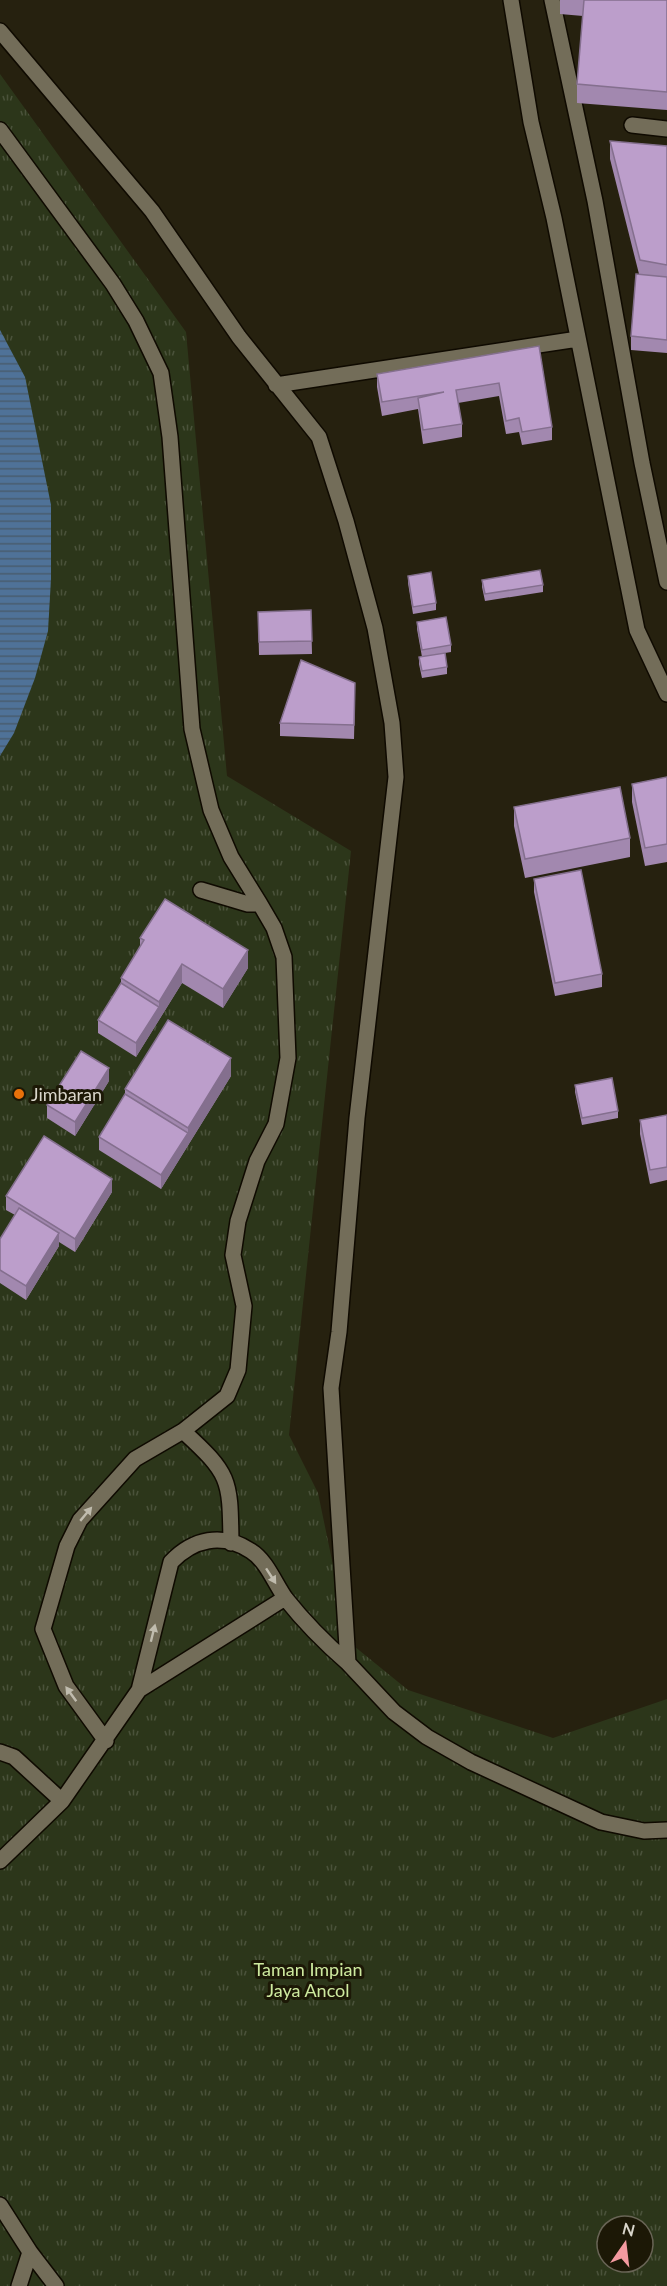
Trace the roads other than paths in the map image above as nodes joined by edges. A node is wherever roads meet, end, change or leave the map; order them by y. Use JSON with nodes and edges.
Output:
{"nodes":[{"id":1,"x":511,"y":0,"type":"edge"},
{"id":2,"x":552,"y":0,"type":"edge"},
{"id":3,"x":0,"y":31,"type":"edge"},
{"id":4,"x":632,"y":125,"type":"dead end"},
{"id":5,"x":667,"y":129,"type":"edge"},
{"id":6,"x":0,"y":130,"type":"edge"},
{"id":7,"x":578,"y":339,"type":"junction"},
{"id":8,"x":276,"y":385,"type":"junction"},
{"id":9,"x":667,"y":582,"type":"edge"},
{"id":10,"x":667,"y":694,"type":"edge"},
{"id":11,"x":201,"y":890,"type":"dead end"},
{"id":12,"x":260,"y":904,"type":"junction"},
{"id":13,"x":183,"y":1431,"type":"junction"},
{"id":14,"x":231,"y":1543,"type":"junction"},
{"id":15,"x":285,"y":1598,"type":"junction"},
{"id":16,"x":348,"y":1663,"type":"junction"},
{"id":17,"x":139,"y":1690,"type":"junction"},
{"id":18,"x":106,"y":1741,"type":"junction"},
{"id":19,"x":0,"y":1752,"type":"edge"},
{"id":20,"x":62,"y":1802,"type":"junction"},
{"id":21,"x":667,"y":1830,"type":"edge"},
{"id":22,"x":0,"y":1861,"type":"edge"},
{"id":23,"x":0,"y":2205,"type":"edge"},
{"id":24,"x":30,"y":2252,"type":"junction"},
{"id":25,"x":19,"y":2286,"type":"edge"},
{"id":26,"x":56,"y":2286,"type":"edge"}],
"edges":[{"from":1,"to":7,"type":"lane"},
{"from":2,"to":9,"type":"lane"},
{"from":3,"to":8,"type":"lane"},
{"from":4,"to":5,"type":"lane"},
{"from":6,"to":12,"type":"lane"},
{"from":7,"to":8,"type":"lane"},
{"from":7,"to":10,"type":"lane"},
{"from":8,"to":16,"type":"lane"},
{"from":11,"to":12,"type":"lane"},
{"from":12,"to":13,"type":"lane"},
{"from":13,"to":14,"type":"lane"},
{"from":18,"to":13,"type":"lane","one_way":true},
{"from":14,"to":15,"type":"lane","one_way":true},
{"from":17,"to":14,"type":"lane","one_way":true},
{"from":15,"to":16,"type":"lane"},
{"from":15,"to":17,"type":"lane"},
{"from":16,"to":21,"type":"lane"},
{"from":17,"to":18,"type":"lane"},
{"from":18,"to":20,"type":"lane"},
{"from":19,"to":20,"type":"lane"},
{"from":20,"to":22,"type":"lane"},
{"from":23,"to":24,"type":"lane"},
{"from":24,"to":25,"type":"lane"},
{"from":24,"to":26,"type":"lane"}]}
